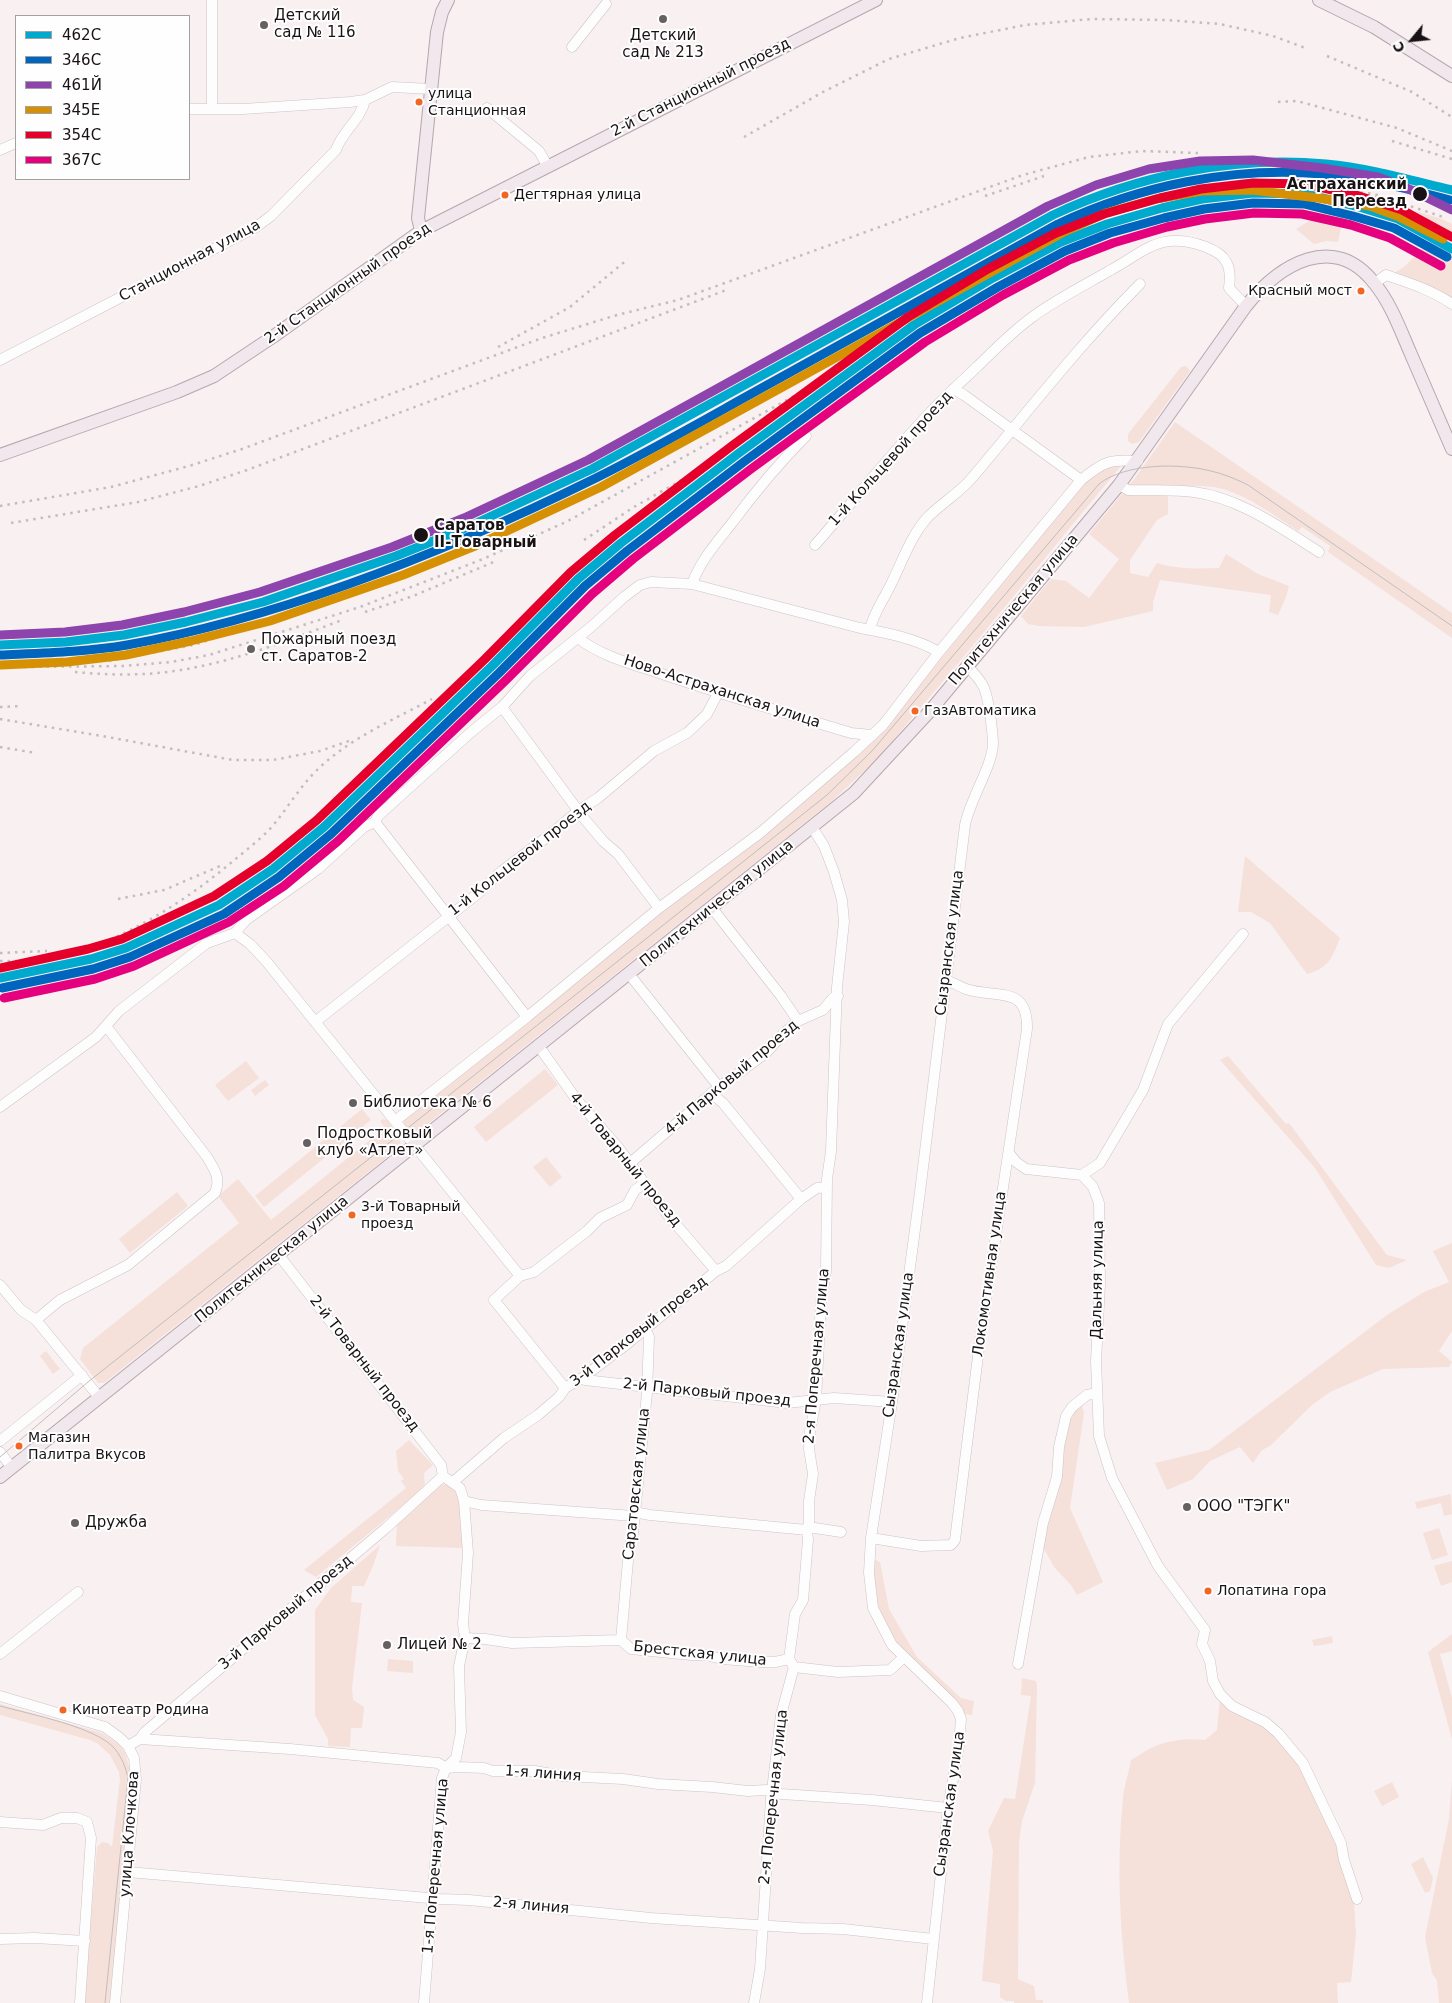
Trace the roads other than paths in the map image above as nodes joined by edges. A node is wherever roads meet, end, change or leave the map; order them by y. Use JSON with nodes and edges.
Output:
{"nodes":[{"id":1,"x":212,"y":0,"type":"edge"},
{"id":2,"x":448,"y":0,"type":"edge"},
{"id":3,"x":876,"y":0,"type":"edge"},
{"id":4,"x":1319,"y":0,"type":"edge"},
{"id":5,"x":606,"y":4,"type":"dead end"},
{"id":6,"x":572,"y":47,"type":"dead end"},
{"id":7,"x":1452,"y":76,"type":"edge"},
{"id":8,"x":431,"y":89,"type":"junction"},
{"id":9,"x":365,"y":100,"type":"junction"},
{"id":10,"x":487,"y":108,"type":"dead end"},
{"id":11,"x":190,"y":109,"type":"edge"},
{"id":12,"x":212,"y":109,"type":"junction"},
{"id":13,"x":15,"y":143,"type":"edge"},
{"id":14,"x":0,"y":150,"type":"edge"},
{"id":15,"x":548,"y":167,"type":"junction"},
{"id":16,"x":421,"y":230,"type":"junction"},
{"id":17,"x":1375,"y":283,"type":"junction"},
{"id":18,"x":1140,"y":284,"type":"dead end"},
{"id":19,"x":1452,"y":304,"type":"edge"},
{"id":20,"x":1246,"y":306,"type":"junction"},
{"id":21,"x":0,"y":360,"type":"edge"},
{"id":22,"x":953,"y":389,"type":"junction"},
{"id":23,"x":1011,"y":429,"type":"junction"},
{"id":24,"x":806,"y":436,"type":"dead end"},
{"id":25,"x":1452,"y":449,"type":"edge"},
{"id":26,"x":0,"y":455,"type":"edge"},
{"id":27,"x":1138,"y":461,"type":"junction"},
{"id":28,"x":1081,"y":480,"type":"junction"},
{"id":29,"x":1119,"y":485,"type":"junction"},
{"id":30,"x":815,"y":544,"type":"dead end"},
{"id":31,"x":1319,"y":552,"type":"dead end"},
{"id":32,"x":692,"y":584,"type":"junction"},
{"id":33,"x":870,"y":630,"type":"junction"},
{"id":34,"x":578,"y":638,"type":"junction"},
{"id":35,"x":939,"y":652,"type":"junction"},
{"id":36,"x":967,"y":666,"type":"junction"},
{"id":37,"x":718,"y":693,"type":"junction"},
{"id":38,"x":502,"y":706,"type":"junction"},
{"id":39,"x":871,"y":735,"type":"junction"},
{"id":40,"x":578,"y":811,"type":"junction"},
{"id":41,"x":375,"y":822,"type":"junction"},
{"id":42,"x":812,"y":826,"type":"junction"},
{"id":43,"x":660,"y":908,"type":"junction"},
{"id":44,"x":712,"y":908,"type":"junction"},
{"id":45,"x":448,"y":916,"type":"junction"},
{"id":46,"x":235,"y":933,"type":"junction"},
{"id":47,"x":1243,"y":934,"type":"dead end"},
{"id":48,"x":629,"y":974,"type":"junction"},
{"id":49,"x":945,"y":980,"type":"junction"},
{"id":50,"x":838,"y":996,"type":"junction"},
{"id":51,"x":527,"y":1017,"type":"junction"},
{"id":52,"x":798,"y":1021,"type":"junction"},
{"id":53,"x":315,"y":1022,"type":"junction"},
{"id":54,"x":106,"y":1026,"type":"junction"},
{"id":55,"x":538,"y":1045,"type":"junction"},
{"id":56,"x":715,"y":1090,"type":"junction"},
{"id":57,"x":0,"y":1106,"type":"edge"},
{"id":58,"x":395,"y":1121,"type":"junction"},
{"id":59,"x":415,"y":1145,"type":"junction"},
{"id":60,"x":1009,"y":1153,"type":"junction"},
{"id":61,"x":629,"y":1164,"type":"junction"},
{"id":62,"x":1082,"y":1175,"type":"junction"},
{"id":63,"x":644,"y":1184,"type":"junction"},
{"id":64,"x":827,"y":1187,"type":"junction"},
{"id":65,"x":800,"y":1199,"type":"junction"},
{"id":66,"x":278,"y":1254,"type":"junction"},
{"id":67,"x":716,"y":1271,"type":"junction"},
{"id":68,"x":520,"y":1276,"type":"junction"},
{"id":69,"x":0,"y":1285,"type":"edge"},
{"id":70,"x":36,"y":1320,"type":"junction"},
{"id":71,"x":645,"y":1329,"type":"junction"},
{"id":72,"x":82,"y":1375,"type":"junction"},
{"id":73,"x":582,"y":1378,"type":"junction"},
{"id":74,"x":647,"y":1387,"type":"junction"},
{"id":75,"x":565,"y":1388,"type":"junction"},
{"id":76,"x":1097,"y":1393,"type":"junction"},
{"id":77,"x":100,"y":1397,"type":"junction"},
{"id":78,"x":816,"y":1400,"type":"junction"},
{"id":79,"x":892,"y":1402,"type":"junction"},
{"id":80,"x":0,"y":1441,"type":"edge"},
{"id":81,"x":0,"y":1452,"type":"edge"},
{"id":82,"x":12,"y":1468,"type":"junction"},
{"id":83,"x":443,"y":1476,"type":"junction"},
{"id":84,"x":0,"y":1477,"type":"edge"},
{"id":85,"x":453,"y":1482,"type":"junction"},
{"id":86,"x":464,"y":1501,"type":"junction"},
{"id":87,"x":634,"y":1514,"type":"junction"},
{"id":88,"x":808,"y":1528,"type":"junction"},
{"id":89,"x":840,"y":1532,"type":"dead end"},
{"id":90,"x":871,"y":1538,"type":"junction"},
{"id":91,"x":78,"y":1592,"type":"dead end"},
{"id":92,"x":464,"y":1638,"type":"junction"},
{"id":93,"x":621,"y":1640,"type":"junction"},
{"id":94,"x":0,"y":1654,"type":"edge"},
{"id":95,"x":904,"y":1657,"type":"junction"},
{"id":96,"x":792,"y":1663,"type":"junction"},
{"id":97,"x":1018,"y":1664,"type":"dead end"},
{"id":98,"x":0,"y":1696,"type":"edge"},
{"id":99,"x":140,"y":1738,"type":"junction"},
{"id":100,"x":128,"y":1746,"type":"junction"},
{"id":101,"x":446,"y":1768,"type":"junction"},
{"id":102,"x":772,"y":1792,"type":"junction"},
{"id":103,"x":948,"y":1808,"type":"junction"},
{"id":104,"x":0,"y":1822,"type":"edge"},
{"id":105,"x":128,"y":1872,"type":"junction"},
{"id":106,"x":432,"y":1898,"type":"junction"},
{"id":107,"x":1357,"y":1899,"type":"dead end"},
{"id":108,"x":763,"y":1925,"type":"junction"},
{"id":109,"x":0,"y":1939,"type":"edge"},
{"id":110,"x":933,"y":1939,"type":"junction"},
{"id":111,"x":85,"y":1941,"type":"junction"},
{"id":112,"x":80,"y":2003,"type":"edge"},
{"id":113,"x":115,"y":2003,"type":"edge"},
{"id":114,"x":424,"y":2003,"type":"edge"},
{"id":115,"x":754,"y":2003,"type":"edge"},
{"id":116,"x":927,"y":2003,"type":"edge"}],
"edges":[{"from":1,"to":12,"type":"street"},
{"from":2,"to":8,"type":"main road"},
{"from":3,"to":15,"type":"main road","name":"2-й Станционный проезд"},
{"from":4,"to":7,"type":"main road"},
{"from":5,"to":6,"type":"street"},
{"from":8,"to":9,"type":"street"},
{"from":8,"to":16,"type":"main road"},
{"from":9,"to":12,"type":"street"},
{"from":9,"to":21,"type":"street","name":"Станционная улица"},
{"from":10,"to":15,"type":"street"},
{"from":11,"to":12,"type":"street"},
{"from":13,"to":14,"type":"street"},
{"from":15,"to":16,"type":"main road","name":"2-й Станционный проезд"},
{"from":16,"to":26,"type":"main road","name":"2-й Станционный проезд"},
{"from":17,"to":19,"type":"street"},
{"from":17,"to":20,"type":"main road","name":"Политехническая улица"},
{"from":17,"to":25,"type":"main road"},
{"from":18,"to":23,"type":"street"},
{"from":20,"to":22,"type":"street","name":"1-й Кольцевой проезд"},
{"from":20,"to":27,"type":"main road","name":"Политехническая улица"},
{"from":22,"to":23,"type":"street"},
{"from":22,"to":30,"type":"street","name":"1-й Кольцевой проезд"},
{"from":23,"to":28,"type":"street"},
{"from":23,"to":33,"type":"street"},
{"from":24,"to":32,"type":"street"},
{"from":27,"to":28,"type":"street"},
{"from":27,"to":29,"type":"main road","name":"Политехническая улица"},
{"from":28,"to":35,"type":"street"},
{"from":29,"to":31,"type":"street"},
{"from":29,"to":36,"type":"main road","name":"Политехническая улица"},
{"from":32,"to":33,"type":"street"},
{"from":32,"to":34,"type":"street"},
{"from":33,"to":35,"type":"street"},
{"from":34,"to":37,"type":"street","name":"Ново-Астраханская улица"},
{"from":34,"to":38,"type":"street"},
{"from":35,"to":39,"type":"street"},
{"from":36,"to":42,"type":"main road","name":"Политехническая улица"},
{"from":36,"to":49,"type":"street","name":"Сызранская улица"},
{"from":37,"to":39,"type":"street","name":"Ново-Астраханская улица"},
{"from":37,"to":40,"type":"street","name":"1-й Кольцевой проезд"},
{"from":38,"to":40,"type":"street"},
{"from":38,"to":41,"type":"street"},
{"from":39,"to":43,"type":"street"},
{"from":40,"to":43,"type":"street"},
{"from":40,"to":45,"type":"street","name":"1-й Кольцевой проезд"},
{"from":41,"to":45,"type":"street"},
{"from":41,"to":46,"type":"street"},
{"from":42,"to":44,"type":"main road","name":"Политехническая улица"},
{"from":42,"to":50,"type":"street","name":"2-я Поперечная улица"},
{"from":43,"to":51,"type":"street"},
{"from":44,"to":48,"type":"main road","name":"Политехническая улица"},
{"from":44,"to":52,"type":"street"},
{"from":45,"to":51,"type":"street"},
{"from":45,"to":53,"type":"street","name":"1-й Кольцевой проезд"},
{"from":46,"to":53,"type":"street"},
{"from":46,"to":54,"type":"street"},
{"from":47,"to":62,"type":"street"},
{"from":48,"to":55,"type":"main road","name":"Политехническая улица"},
{"from":48,"to":56,"type":"street"},
{"from":49,"to":60,"type":"street","name":"Локомотивная улица"},
{"from":49,"to":79,"type":"street","name":"Сызранская улица"},
{"from":50,"to":52,"type":"street","name":"4-й Парковый проезд"},
{"from":50,"to":64,"type":"street","name":"2-я Поперечная улица"},
{"from":51,"to":58,"type":"street"},
{"from":52,"to":56,"type":"street","name":"4-й Парковый проезд"},
{"from":53,"to":58,"type":"street"},
{"from":54,"to":57,"type":"street"},
{"from":54,"to":70,"type":"street"},
{"from":55,"to":59,"type":"main road","name":"Политехническая улица"},
{"from":55,"to":61,"type":"street","name":"4-й Товарный проезд"},
{"from":56,"to":61,"type":"street","name":"4-й Парковый проезд"},
{"from":56,"to":65,"type":"street"},
{"from":58,"to":59,"type":"street"},
{"from":59,"to":66,"type":"main road","name":"Политехническая улица"},
{"from":59,"to":68,"type":"street"},
{"from":60,"to":62,"type":"street"},
{"from":60,"to":90,"type":"street","name":"Локомотивная улица"},
{"from":61,"to":63,"type":"street","name":"4-й Товарный проезд"},
{"from":62,"to":76,"type":"street","name":"Дальняя улица"},
{"from":63,"to":67,"type":"street","name":"4-й Товарный проезд"},
{"from":63,"to":68,"type":"street"},
{"from":64,"to":65,"type":"street","name":"3-й Парковый проезд"},
{"from":64,"to":78,"type":"street","name":"2-я Поперечная улица"},
{"from":65,"to":67,"type":"street","name":"3-й Парковый проезд"},
{"from":66,"to":77,"type":"main road","name":"Политехническая улица"},
{"from":66,"to":83,"type":"street","name":"2-й Товарный проезд"},
{"from":67,"to":71,"type":"street","name":"3-й Парковый проезд"},
{"from":68,"to":75,"type":"street"},
{"from":69,"to":70,"type":"street"},
{"from":70,"to":72,"type":"street"},
{"from":71,"to":73,"type":"street","name":"3-й Парковый проезд"},
{"from":71,"to":74,"type":"street","name":"Саратовская улица"},
{"from":72,"to":77,"type":"street"},
{"from":72,"to":80,"type":"street"},
{"from":73,"to":74,"type":"street","name":"2-й Парковый проезд"},
{"from":73,"to":75,"type":"street","name":"3-й Парковый проезд"},
{"from":74,"to":78,"type":"street","name":"2-й Парковый проезд"},
{"from":74,"to":87,"type":"street","name":"Саратовская улица"},
{"from":75,"to":85,"type":"street","name":"3-й Парковый проезд"},
{"from":76,"to":97,"type":"street"},
{"from":76,"to":107,"type":"street","name":"Дальняя улица"},
{"from":77,"to":82,"type":"main road","name":"Политехническая улица"},
{"from":78,"to":79,"type":"street","name":"2-й Парковый проезд"},
{"from":78,"to":88,"type":"street","name":"2-я Поперечная улица"},
{"from":79,"to":90,"type":"street","name":"Сызранская улица"},
{"from":81,"to":82,"type":"street"},
{"from":82,"to":84,"type":"main road","name":"Политехническая улица"},
{"from":83,"to":85,"type":"street","name":"1-я Поперечная улица"},
{"from":83,"to":99,"type":"street","name":"3-й Парковый проезд"},
{"from":85,"to":86,"type":"street","name":"1-я Поперечная улица"},
{"from":86,"to":87,"type":"street"},
{"from":86,"to":92,"type":"street","name":"1-я Поперечная улица"},
{"from":87,"to":88,"type":"street"},
{"from":87,"to":93,"type":"street","name":"Саратовская улица"},
{"from":88,"to":89,"type":"street"},
{"from":88,"to":96,"type":"street","name":"2-я Поперечная улица"},
{"from":90,"to":95,"type":"street","name":"Сызранская улица"},
{"from":91,"to":94,"type":"street"},
{"from":92,"to":93,"type":"street","name":"Брестская улица"},
{"from":92,"to":101,"type":"street","name":"1-я Поперечная улица"},
{"from":93,"to":96,"type":"street","name":"Брестская улица"},
{"from":95,"to":96,"type":"street","name":"Брестская улица"},
{"from":95,"to":103,"type":"street","name":"Сызранская улица"},
{"from":96,"to":102,"type":"street","name":"2-я Поперечная улица"},
{"from":98,"to":100,"type":"street"},
{"from":99,"to":100,"type":"street","name":"3-й Парковый проезд"},
{"from":99,"to":101,"type":"street","name":"1-я линия"},
{"from":100,"to":105,"type":"street","name":"улица Клочкова"},
{"from":101,"to":102,"type":"street","name":"1-я линия"},
{"from":101,"to":106,"type":"street","name":"1-я Поперечная улица"},
{"from":102,"to":103,"type":"street","name":"1-я линия"},
{"from":102,"to":108,"type":"street","name":"2-я Поперечная улица"},
{"from":103,"to":110,"type":"street","name":"Сызранская улица"},
{"from":104,"to":111,"type":"street"},
{"from":105,"to":106,"type":"street","name":"2-я линия"},
{"from":105,"to":113,"type":"street","name":"улица Клочкова"},
{"from":106,"to":108,"type":"street","name":"2-я линия"},
{"from":106,"to":114,"type":"street","name":"1-я Поперечная улица"},
{"from":108,"to":110,"type":"street","name":"2-я линия"},
{"from":108,"to":115,"type":"street","name":"2-я Поперечная улица"},
{"from":109,"to":111,"type":"street"},
{"from":110,"to":116,"type":"street","name":"Сызранская улица"},
{"from":111,"to":112,"type":"street"}]}
